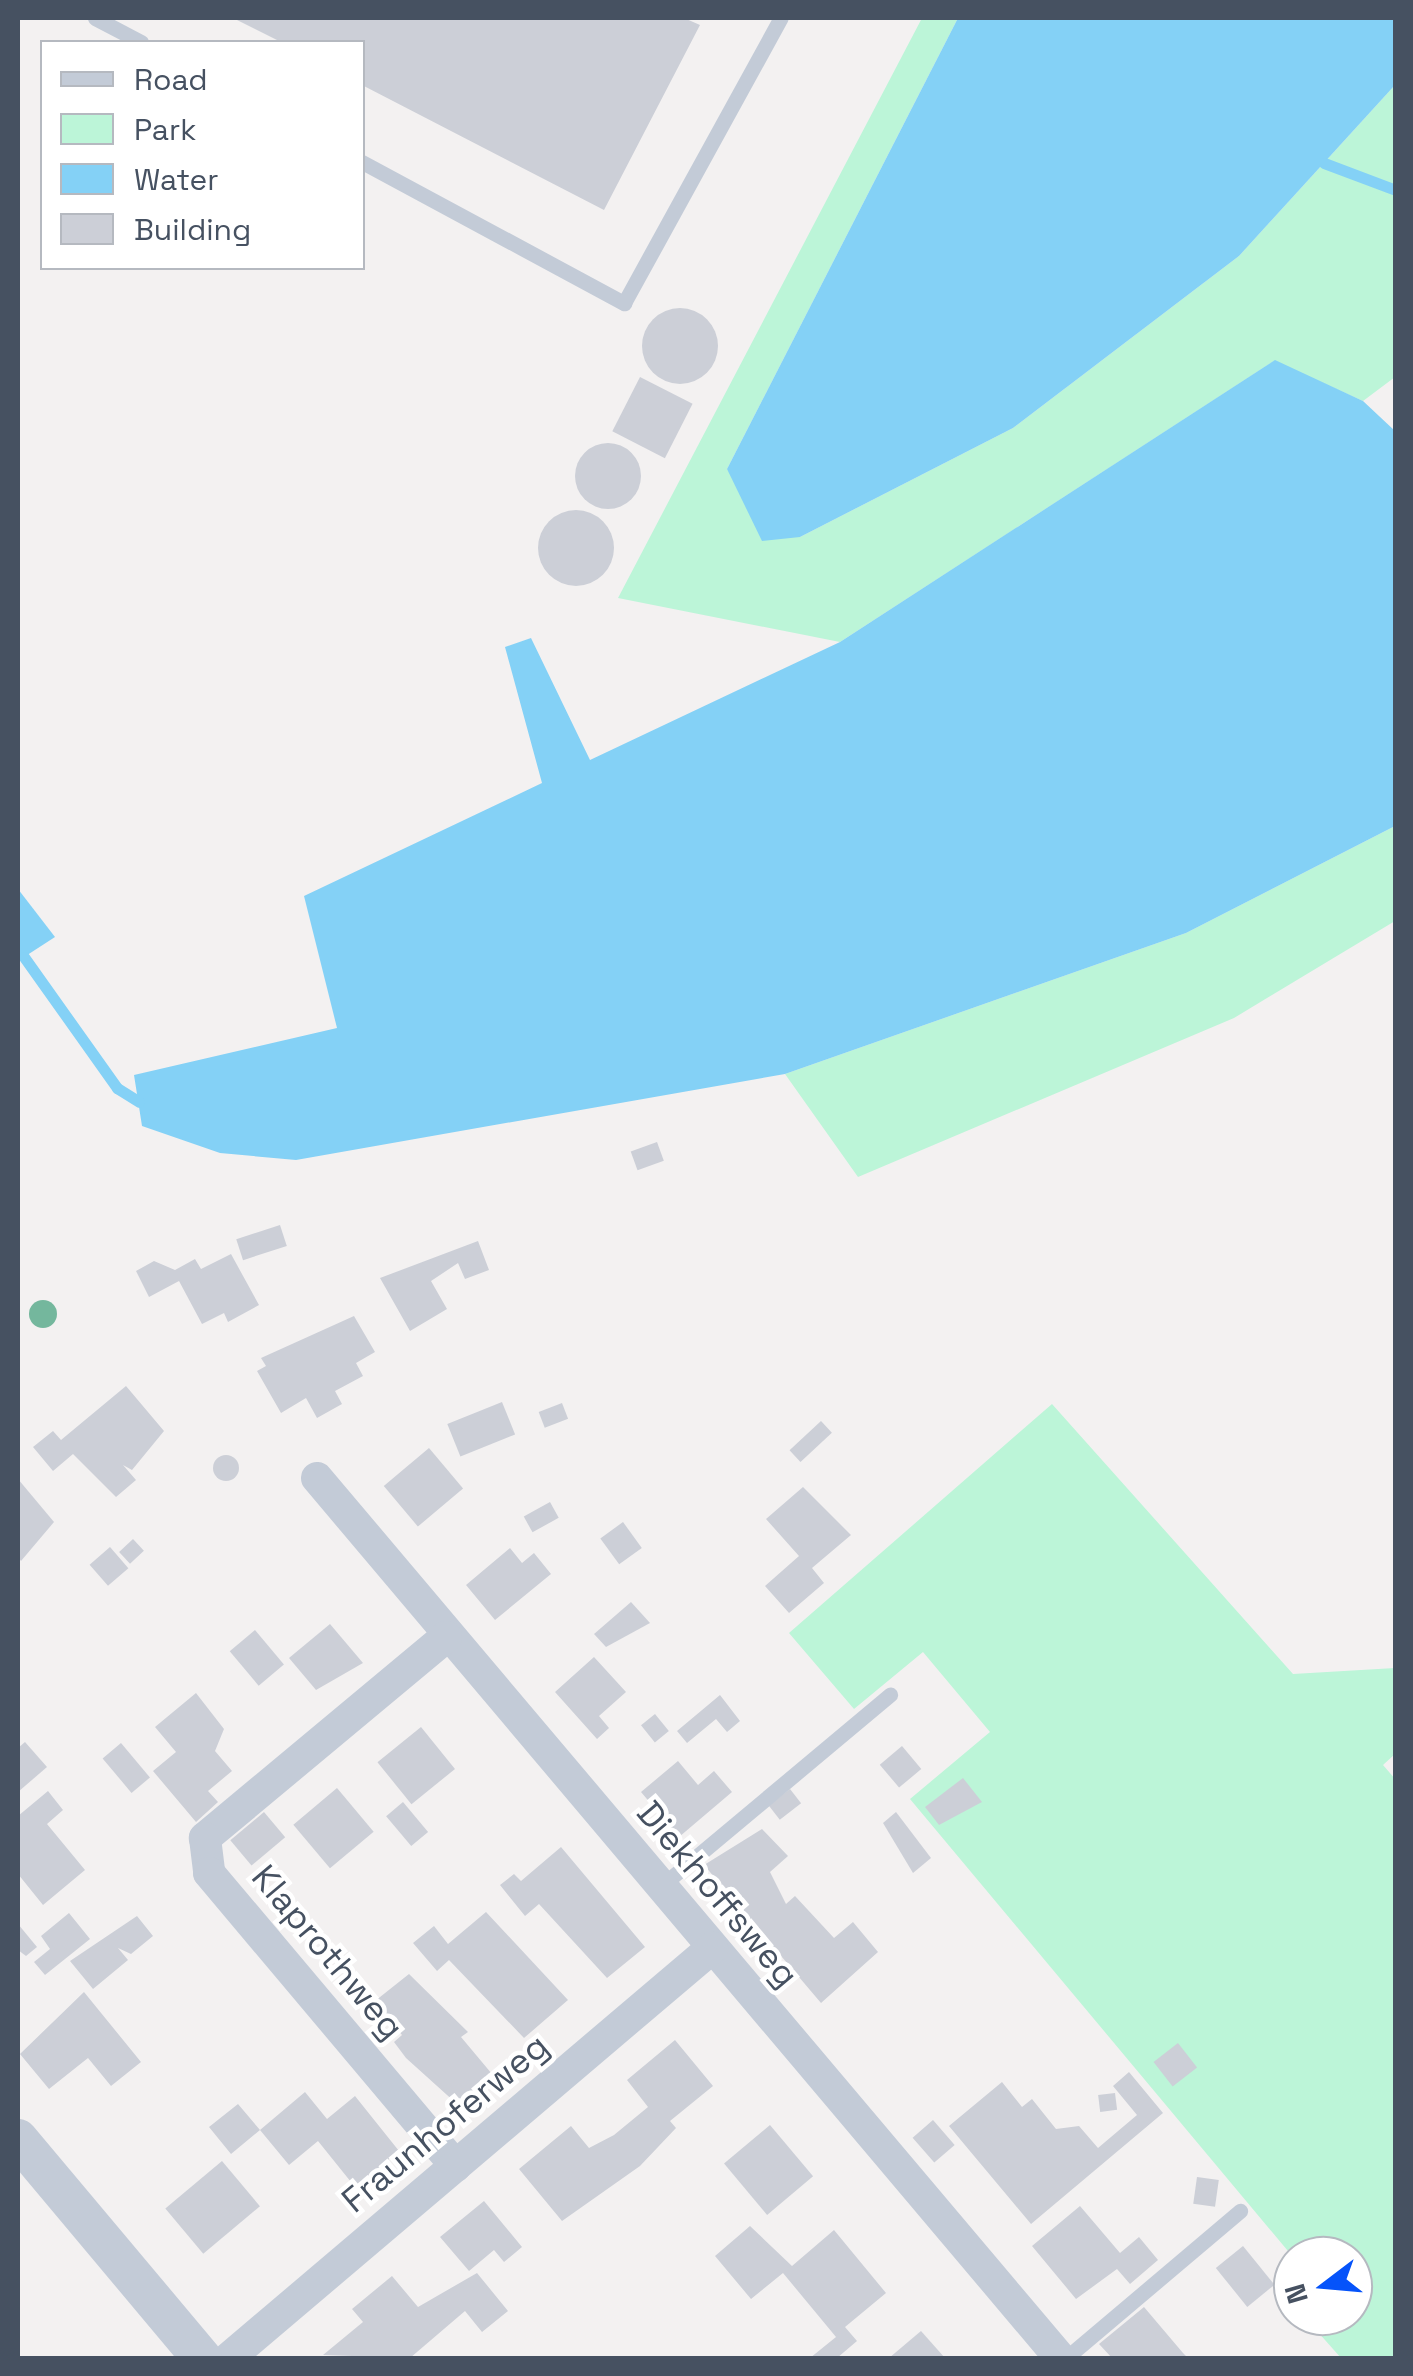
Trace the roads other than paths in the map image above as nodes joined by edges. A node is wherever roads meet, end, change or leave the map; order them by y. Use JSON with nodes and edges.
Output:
{"nodes":[{"id":1,"x":94,"y":18,"type":"edge"},
{"id":2,"x":781,"y":18,"type":"edge"},
{"id":3,"x":137,"y":40,"type":"edge"},
{"id":4,"x":365,"y":164,"type":"edge"},
{"id":5,"x":317,"y":1478,"type":"dead end"},
{"id":6,"x":446,"y":1637,"type":"junction"},
{"id":7,"x":890,"y":1695,"type":"dead end"},
{"id":8,"x":660,"y":1887,"type":"junction"},
{"id":9,"x":712,"y":1948,"type":"junction"},
{"id":10,"x":18,"y":2139,"type":"edge"},
{"id":11,"x":456,"y":2166,"type":"junction"},
{"id":12,"x":1240,"y":2211,"type":"dead end"},
{"id":13,"x":202,"y":2358,"type":"edge"},
{"id":14,"x":229,"y":2358,"type":"edge"},
{"id":15,"x":1063,"y":2358,"type":"edge"}],
"edges":[{"from":1,"to":3,"type":"lane"},
{"from":2,"to":4,"type":"lane"},
{"from":5,"to":6,"type":"street","name":"Diekhoffsweg"},
{"from":6,"to":8,"type":"street","name":"Diekhoffsweg"},
{"from":6,"to":11,"type":"street","name":"Klaprothweg"},
{"from":7,"to":8,"type":"lane"},
{"from":8,"to":9,"type":"street","name":"Diekhoffsweg"},
{"from":9,"to":11,"type":"street","name":"Fraunhoferweg"},
{"from":9,"to":15,"type":"street","name":"Diekhoffsweg"},
{"from":10,"to":13,"type":"street"},
{"from":11,"to":14,"type":"street","name":"Fraunhoferweg"},
{"from":12,"to":15,"type":"lane"}]}
